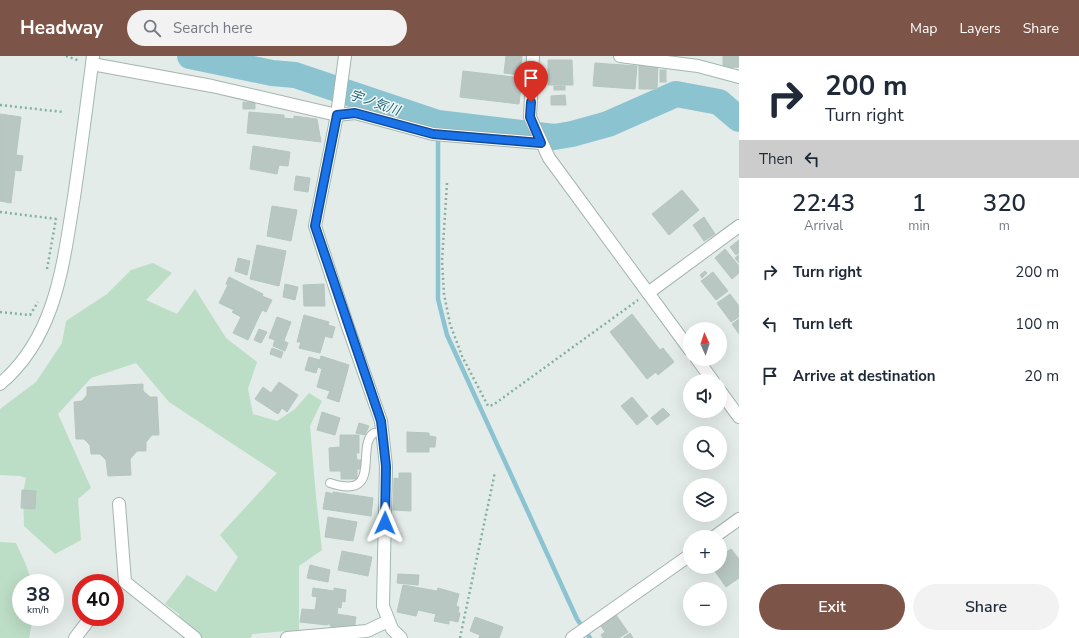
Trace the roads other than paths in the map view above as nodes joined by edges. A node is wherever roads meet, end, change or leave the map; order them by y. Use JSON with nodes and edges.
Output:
{"nodes":[{"id":1,"x":345,"y":56,"type":"edge"},
{"id":2,"x":533,"y":56,"type":"edge"},
{"id":3,"x":620,"y":56,"type":"edge"},
{"id":4,"x":93,"y":60,"type":"edge"},
{"id":5,"x":688,"y":60,"type":"edge"},
{"id":6,"x":739,"y":77,"type":"edge"},
{"id":7,"x":337,"y":115,"type":"junction"},
{"id":8,"x":541,"y":141,"type":"junction"},
{"id":9,"x":739,"y":226,"type":"edge"},
{"id":10,"x":648,"y":293,"type":"junction"},
{"id":11,"x":683,"y":340,"type":"edge"},
{"id":12,"x":0,"y":384,"type":"edge"},
{"id":13,"x":727,"y":401,"type":"edge"},
{"id":14,"x":739,"y":417,"type":"edge"},
{"id":15,"x":374,"y":433,"type":"dead end"},
{"id":16,"x":330,"y":483,"type":"dead end"},
{"id":17,"x":119,"y":504,"type":"dead end"},
{"id":18,"x":739,"y":519,"type":"edge"},
{"id":19,"x":724,"y":530,"type":"edge"},
{"id":20,"x":683,"y":560,"type":"edge"},
{"id":21,"x":120,"y":574,"type":"edge"},
{"id":22,"x":124,"y":587,"type":"edge"},
{"id":23,"x":84,"y":626,"type":"edge"},
{"id":24,"x":389,"y":629,"type":"edge"},
{"id":25,"x":575,"y":636,"type":"edge"},
{"id":26,"x":75,"y":638,"type":"edge"},
{"id":27,"x":195,"y":638,"type":"edge"},
{"id":28,"x":287,"y":638,"type":"edge"},
{"id":29,"x":401,"y":638,"type":"edge"}],
"edges":[{"from":1,"to":7,"type":"street"},
{"from":2,"to":8,"type":"street"},
{"from":3,"to":5,"type":"street"},
{"from":4,"to":7,"type":"street"},
{"from":4,"to":12,"type":"street"},
{"from":5,"to":6,"type":"street"},
{"from":7,"to":8,"type":"street"},
{"from":7,"to":24,"type":"street"},
{"from":8,"to":10,"type":"street"},
{"from":9,"to":10,"type":"street"},
{"from":10,"to":11,"type":"street"},
{"from":13,"to":14,"type":"street"},
{"from":15,"to":16,"type":"lane"},
{"from":17,"to":21,"type":"street"},
{"from":18,"to":19,"type":"street"},
{"from":20,"to":25,"type":"street"},
{"from":22,"to":27,"type":"street"},
{"from":23,"to":26,"type":"street"},
{"from":24,"to":28,"type":"street"},
{"from":24,"to":29,"type":"street"}]}
